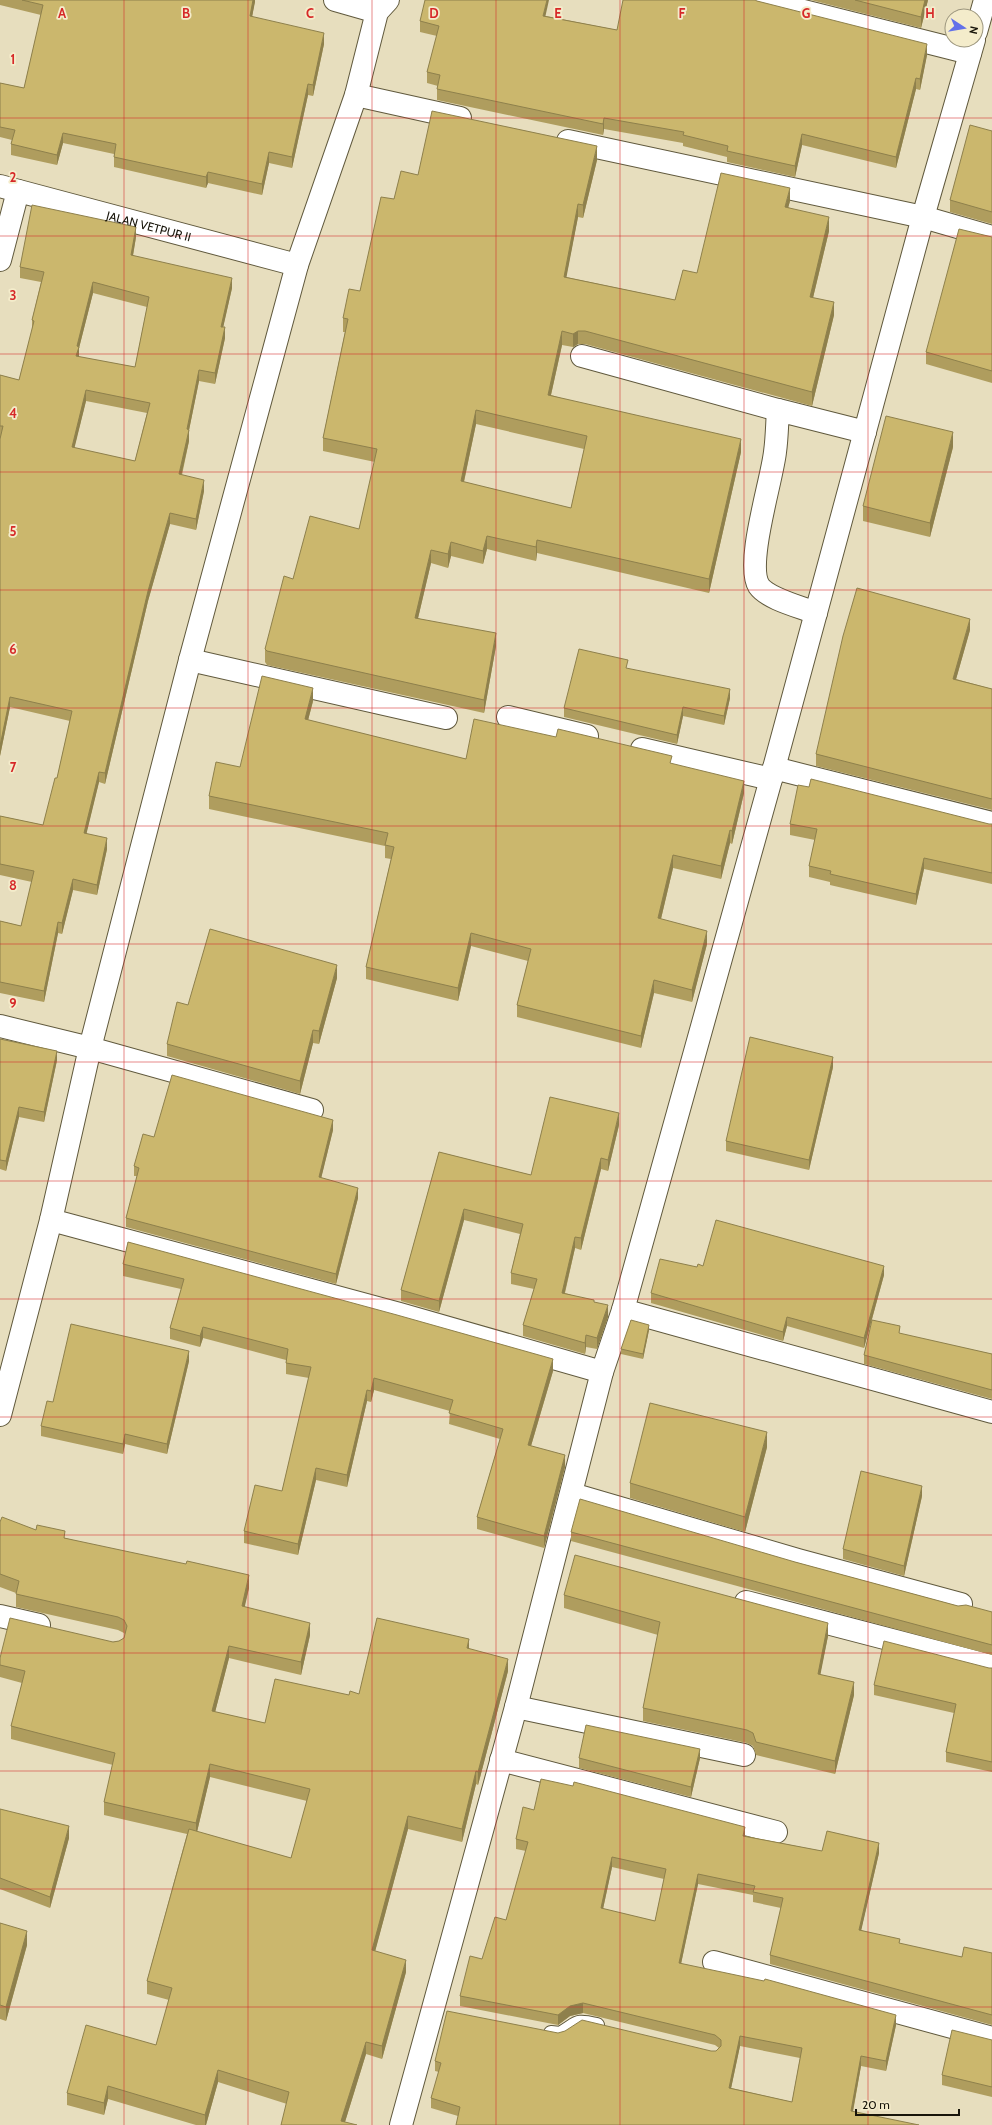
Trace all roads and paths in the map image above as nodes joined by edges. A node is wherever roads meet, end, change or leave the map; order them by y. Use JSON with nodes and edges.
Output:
{"nodes":[{"id":1,"x":335,"y":0,"type":"edge"},
{"id":2,"x":760,"y":0,"type":"edge"},
{"id":3,"x":382,"y":6,"type":"edge"},
{"id":4,"x":944,"y":40,"type":"edge"},
{"id":5,"x":971,"y":48,"type":"edge"},
{"id":6,"x":356,"y":95,"type":"junction"},
{"id":7,"x":480,"y":122,"type":"edge"},
{"id":8,"x":550,"y":137,"type":"edge"},
{"id":9,"x":9,"y":188,"type":"edge"},
{"id":10,"x":923,"y":217,"type":"junction"},
{"id":11,"x":992,"y":237,"type":"edge"},
{"id":12,"x":0,"y":260,"type":"edge"},
{"id":13,"x":297,"y":265,"type":"junction"},
{"id":14,"x":582,"y":356,"type":"dead end"},
{"id":15,"x":778,"y":410,"type":"junction"},
{"id":16,"x":865,"y":432,"type":"junction"},
{"id":17,"x":816,"y":613,"type":"junction"},
{"id":18,"x":190,"y":660,"type":"junction"},
{"id":19,"x":508,"y":717,"type":"dead end"},
{"id":20,"x":446,"y":718,"type":"dead end"},
{"id":21,"x":773,"y":774,"type":"junction"},
{"id":22,"x":992,"y":823,"type":"edge"},
{"id":23,"x":0,"y":1026,"type":"edge"},
{"id":24,"x":90,"y":1048,"type":"junction"},
{"id":25,"x":312,"y":1110,"type":"dead end"},
{"id":26,"x":51,"y":1220,"type":"junction"},
{"id":27,"x":623,"y":1310,"type":"junction"},
{"id":28,"x":602,"y":1372,"type":"junction"},
{"id":29,"x":992,"y":1412,"type":"edge"},
{"id":30,"x":0,"y":1415,"type":"edge"},
{"id":31,"x":572,"y":1494,"type":"junction"},
{"id":32,"x":725,"y":1597,"type":"edge"},
{"id":33,"x":961,"y":1604,"type":"edge"},
{"id":34,"x":0,"y":1616,"type":"edge"},
{"id":35,"x":61,"y":1630,"type":"edge"},
{"id":36,"x":992,"y":1666,"type":"edge"},
{"id":37,"x":516,"y":1707,"type":"junction"},
{"id":38,"x":744,"y":1755,"type":"dead end"},
{"id":39,"x":501,"y":1760,"type":"junction"},
{"id":40,"x":776,"y":1832,"type":"dead end"},
{"id":41,"x":714,"y":1962,"type":"dead end"},
{"id":42,"x":609,"y":2028,"type":"edge"},
{"id":43,"x":538,"y":2030,"type":"edge"},
{"id":44,"x":992,"y":2038,"type":"edge"},
{"id":45,"x":401,"y":2125,"type":"edge"}],
"edges":[{"from":1,"to":3,"type":"street"},
{"from":2,"to":4,"type":"street"},
{"from":3,"to":6,"type":"street"},
{"from":5,"to":10,"type":"street"},
{"from":6,"to":7,"type":"street"},
{"from":6,"to":13,"type":"street"},
{"from":8,"to":10,"type":"street"},
{"from":9,"to":12,"type":"street"},
{"from":9,"to":13,"type":"street","name":"JALAN VETPUR II"},
{"from":10,"to":11,"type":"street"},
{"from":10,"to":16,"type":"street"},
{"from":13,"to":18,"type":"street"},
{"from":14,"to":15,"type":"street"},
{"from":15,"to":16,"type":"street"},
{"from":15,"to":17,"type":"street"},
{"from":16,"to":17,"type":"street"},
{"from":17,"to":21,"type":"street"},
{"from":18,"to":20,"type":"street"},
{"from":18,"to":24,"type":"street"},
{"from":19,"to":21,"type":"street"},
{"from":21,"to":22,"type":"street"},
{"from":21,"to":27,"type":"street"},
{"from":23,"to":24,"type":"street"},
{"from":24,"to":25,"type":"street"},
{"from":24,"to":26,"type":"street"},
{"from":26,"to":28,"type":"street"},
{"from":26,"to":30,"type":"street"},
{"from":27,"to":28,"type":"street"},
{"from":27,"to":29,"type":"street"},
{"from":28,"to":31,"type":"street"},
{"from":31,"to":33,"type":"street"},
{"from":31,"to":37,"type":"street"},
{"from":32,"to":36,"type":"street"},
{"from":34,"to":35,"type":"street"},
{"from":37,"to":38,"type":"street"},
{"from":37,"to":39,"type":"street"},
{"from":39,"to":40,"type":"street"},
{"from":39,"to":45,"type":"street"},
{"from":41,"to":44,"type":"street"},
{"from":42,"to":43,"type":"lane"}]}
